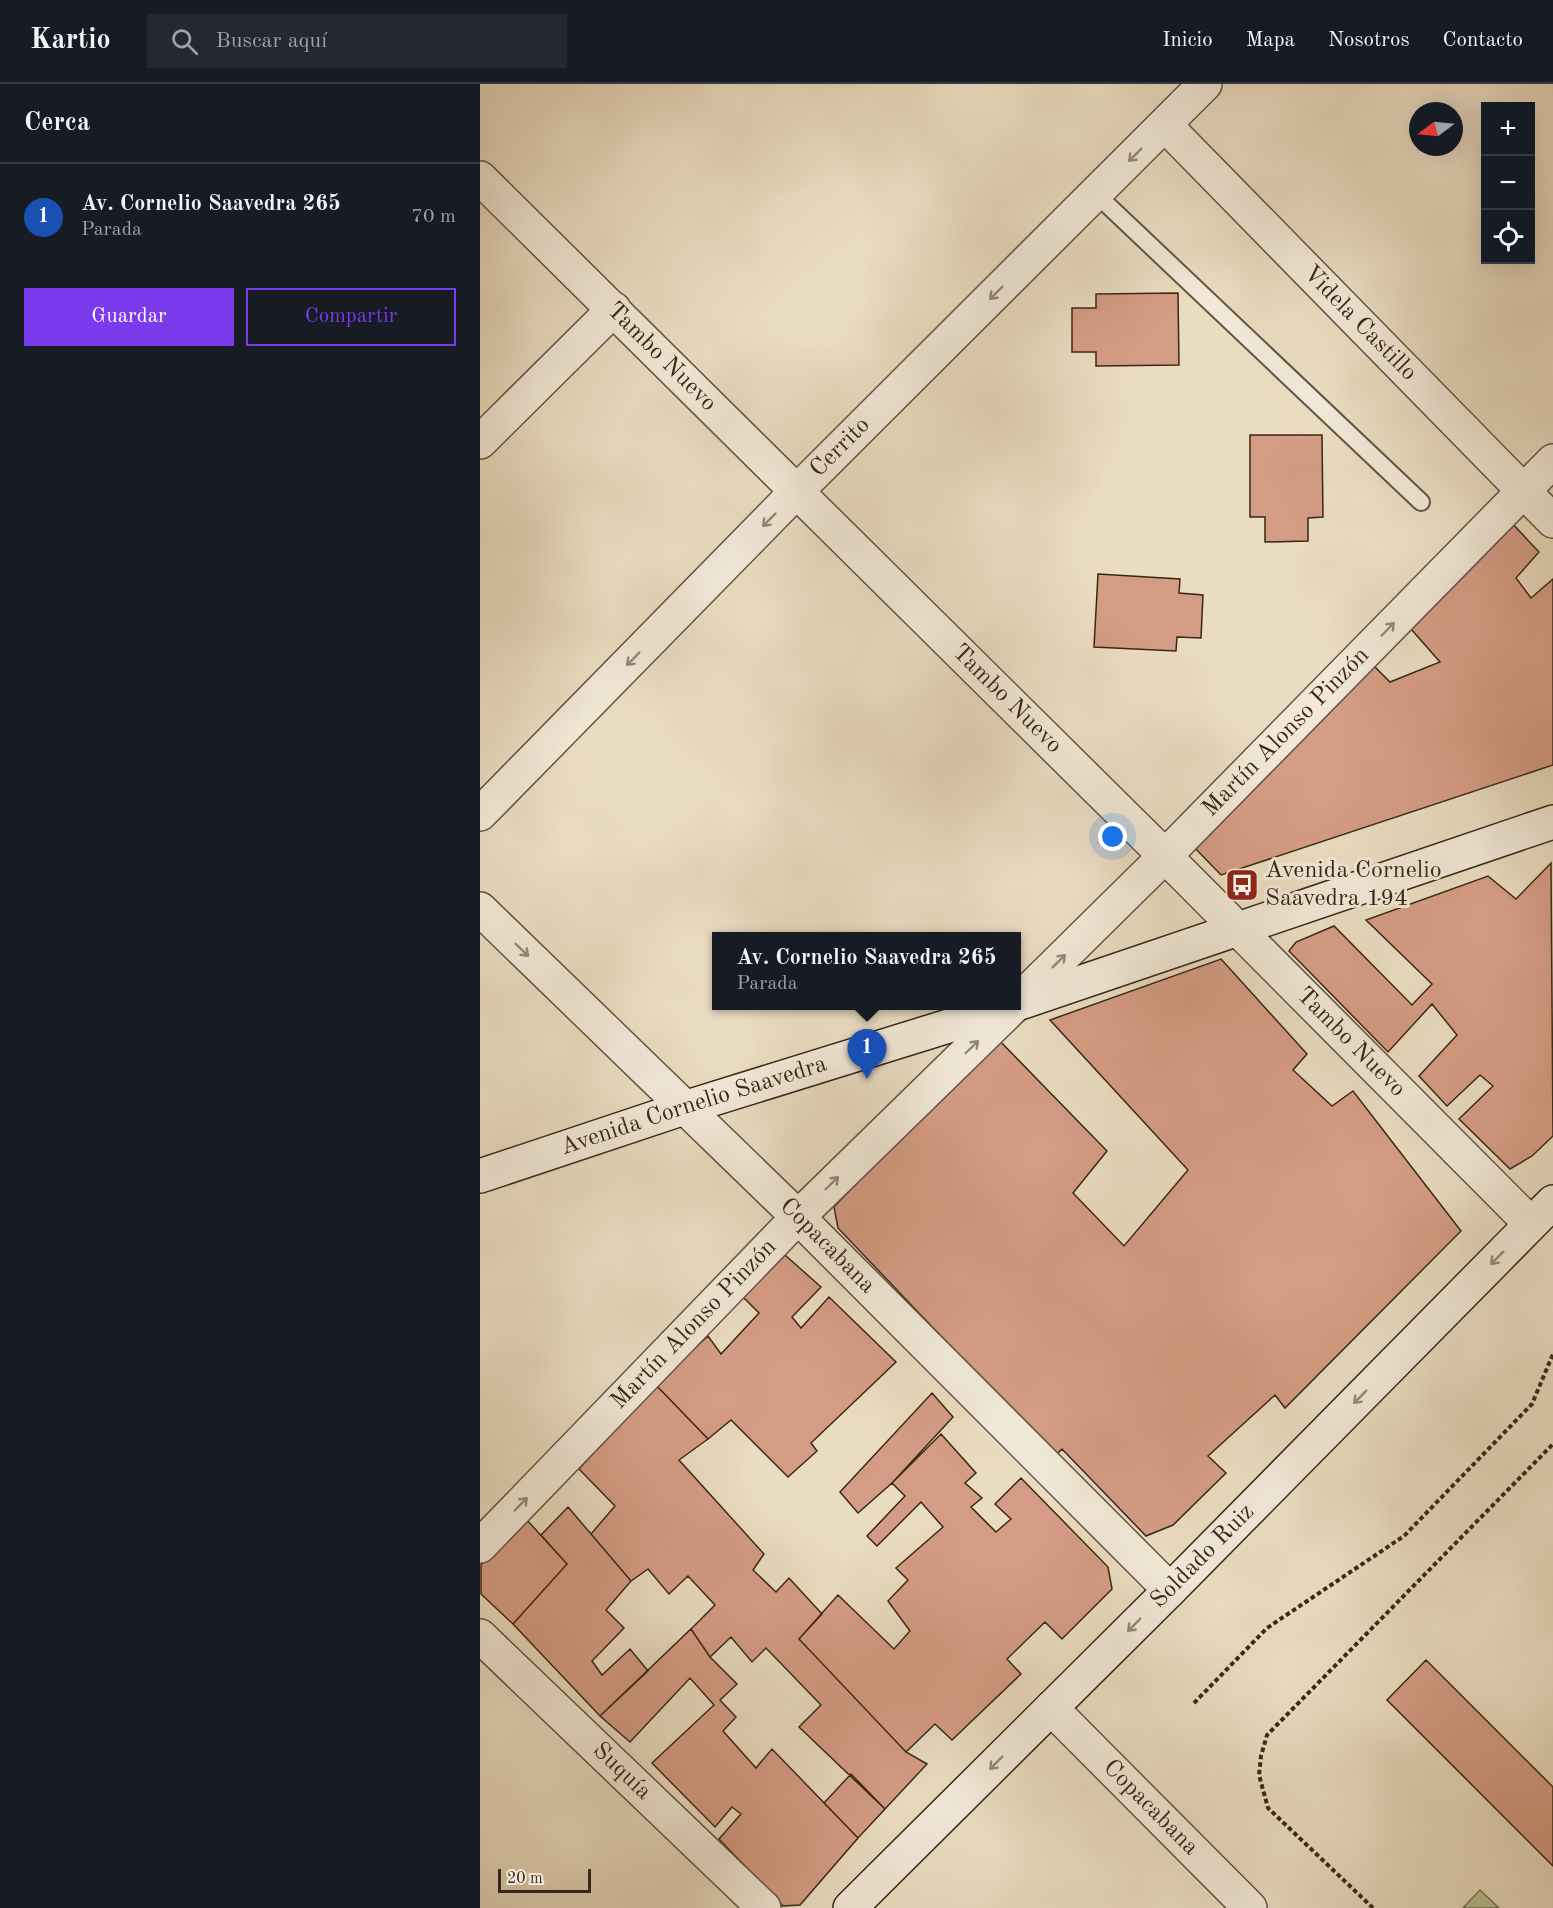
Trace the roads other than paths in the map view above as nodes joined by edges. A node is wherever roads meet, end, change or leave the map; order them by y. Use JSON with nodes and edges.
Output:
{"nodes":[{"id":1,"x":1205,"y":84,"type":"edge"},
{"id":2,"x":1165,"y":125,"type":"junction"},
{"id":3,"x":480,"y":178,"type":"edge"},
{"id":4,"x":1096,"y":194,"type":"junction"},
{"id":5,"x":614,"y":309,"type":"junction"},
{"id":6,"x":480,"y":441,"type":"edge"},
{"id":7,"x":1553,"y":461,"type":"edge"},
{"id":8,"x":796,"y":492,"type":"junction"},
{"id":9,"x":1523,"y":492,"type":"junction"},
{"id":10,"x":1421,"y":502,"type":"dead end"},
{"id":11,"x":1553,"y":521,"type":"edge"},
{"id":12,"x":480,"y":814,"type":"edge"},
{"id":13,"x":1553,"y":822,"type":"edge"},
{"id":14,"x":1166,"y":856,"type":"junction"},
{"id":15,"x":480,"y":909,"type":"edge"},
{"id":16,"x":1237,"y":928,"type":"junction"},
{"id":17,"x":1021,"y":998,"type":"edge"},
{"id":18,"x":1021,"y":1002,"type":"edge"},
{"id":19,"x":996,"y":1010,"type":"edge"},
{"id":20,"x":1009,"y":1010,"type":"edge"},
{"id":21,"x":684,"y":1108,"type":"junction"},
{"id":22,"x":480,"y":1176,"type":"edge"},
{"id":23,"x":1542,"y":1213,"type":"edge"},
{"id":24,"x":798,"y":1217,"type":"junction"},
{"id":25,"x":480,"y":1546,"type":"edge"},
{"id":26,"x":1170,"y":1590,"type":"junction"},
{"id":27,"x":480,"y":1636,"type":"edge"},
{"id":28,"x":1051,"y":1708,"type":"junction"},
{"id":29,"x":764,"y":1908,"type":"edge"},
{"id":30,"x":850,"y":1908,"type":"edge"},
{"id":31,"x":1250,"y":1908,"type":"edge"}],
"edges":[{"from":1,"to":2,"type":"street","name":"Cerrito"},
{"from":2,"to":4,"type":"street","name":"Cerrito","one_way":true},
{"from":2,"to":9,"type":"street","name":"Videla Castillo"},
{"from":3,"to":5,"type":"street","name":"Tambo Nuevo"},
{"from":4,"to":8,"type":"street","name":"Cerrito","one_way":true},
{"from":4,"to":10,"type":"lane"},
{"from":5,"to":6,"type":"street"},
{"from":5,"to":8,"type":"street","name":"Tambo Nuevo"},
{"from":7,"to":9,"type":"street","name":"Martín Alonso Pinzón"},
{"from":8,"to":12,"type":"street","name":"Cerrito","one_way":true},
{"from":8,"to":14,"type":"street","name":"Tambo Nuevo"},
{"from":9,"to":11,"type":"street","name":"Videla Castillo"},
{"from":14,"to":9,"type":"street","name":"Martín Alonso Pinzón","one_way":true},
{"from":13,"to":16,"type":"street","name":"Avenida Cornelio Saavedra"},
{"from":14,"to":16,"type":"street","name":"Tambo Nuevo"},
{"from":17,"to":14,"type":"street","name":"Martín Alonso Pinzón","one_way":true},
{"from":15,"to":21,"type":"street","name":"Copacabana","one_way":true},
{"from":16,"to":18,"type":"street","name":"Avenida Cornelio Saavedra"},
{"from":16,"to":23,"type":"street","name":"Tambo Nuevo"},
{"from":19,"to":21,"type":"street","name":"Avenida Cornelio Saavedra"},
{"from":24,"to":20,"type":"street","name":"Martín Alonso Pinzón","one_way":true},
{"from":21,"to":22,"type":"street","name":"Avenida Cornelio Saavedra"},
{"from":21,"to":24,"type":"street","name":"Copacabana"},
{"from":23,"to":26,"type":"street","name":"Soldado Ruiz","one_way":true},
{"from":25,"to":24,"type":"street","name":"Martín Alonso Pinzón","one_way":true},
{"from":24,"to":26,"type":"street","name":"Copacabana"},
{"from":26,"to":28,"type":"street","name":"Soldado Ruiz","one_way":true},
{"from":27,"to":29,"type":"street","name":"Suquía"},
{"from":28,"to":30,"type":"street","name":"Soldado Ruiz","one_way":true},
{"from":28,"to":31,"type":"street","name":"Copacabana"}]}
